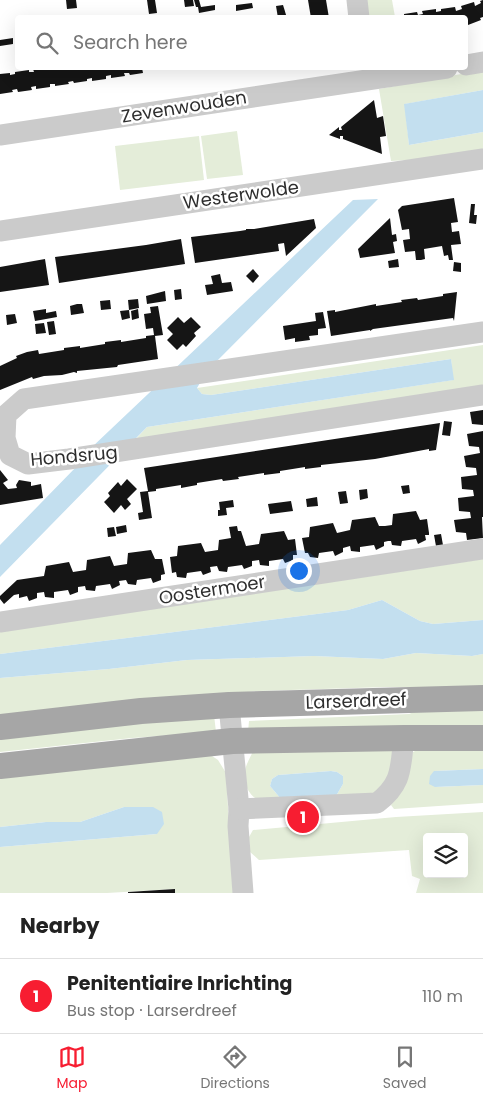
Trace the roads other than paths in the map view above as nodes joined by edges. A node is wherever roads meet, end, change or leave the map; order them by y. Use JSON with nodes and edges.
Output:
{"nodes":[{"id":1,"x":357,"y":0,"type":"edge"},
{"id":2,"x":359,"y":15,"type":"edge"},
{"id":3,"x":483,"y":62,"type":"edge"},
{"id":4,"x":468,"y":65,"type":"edge"},
{"id":5,"x":415,"y":70,"type":"edge"},
{"id":6,"x":367,"y":73,"type":"edge"},
{"id":7,"x":0,"y":135,"type":"edge"},
{"id":8,"x":483,"y":159,"type":"edge"},
{"id":9,"x":0,"y":231,"type":"edge"},
{"id":10,"x":483,"y":332,"type":"edge"},
{"id":11,"x":483,"y":395,"type":"edge"},
{"id":12,"x":483,"y":549,"type":"edge"},
{"id":13,"x":0,"y":622,"type":"edge"},
{"id":14,"x":483,"y":698,"type":"edge"},
{"id":15,"x":229,"y":704,"type":"junction"},
{"id":16,"x":0,"y":727,"type":"edge"},
{"id":17,"x":404,"y":738,"type":"junction"},
{"id":18,"x":483,"y":738,"type":"edge"},
{"id":19,"x":232,"y":741,"type":"junction"},
{"id":20,"x":0,"y":766,"type":"edge"},
{"id":21,"x":239,"y":809,"type":"junction"},
{"id":22,"x":243,"y":893,"type":"edge"}],
"edges":[{"from":1,"to":2,"type":"street"},
{"from":3,"to":4,"type":"street"},
{"from":5,"to":6,"type":"street","name":"Zevenwouden"},
{"from":6,"to":7,"type":"street","name":"Zevenwouden"},
{"from":8,"to":9,"type":"street","name":"Westerwolde"},
{"from":10,"to":11,"type":"street","name":"Hondsrug"},
{"from":12,"to":13,"type":"street","name":"Oostermoer"},
{"from":14,"to":15,"type":"main road","name":"Larserdreef"},
{"from":15,"to":16,"type":"main road","name":"Larserdreef"},
{"from":15,"to":19,"type":"street"},
{"from":17,"to":18,"type":"main road","name":"Larserdreef"},
{"from":17,"to":19,"type":"main road","name":"Larserdreef"},
{"from":17,"to":21,"type":"street"},
{"from":19,"to":20,"type":"main road","name":"Larserdreef"},
{"from":19,"to":21,"type":"street"},
{"from":21,"to":22,"type":"street"}]}
